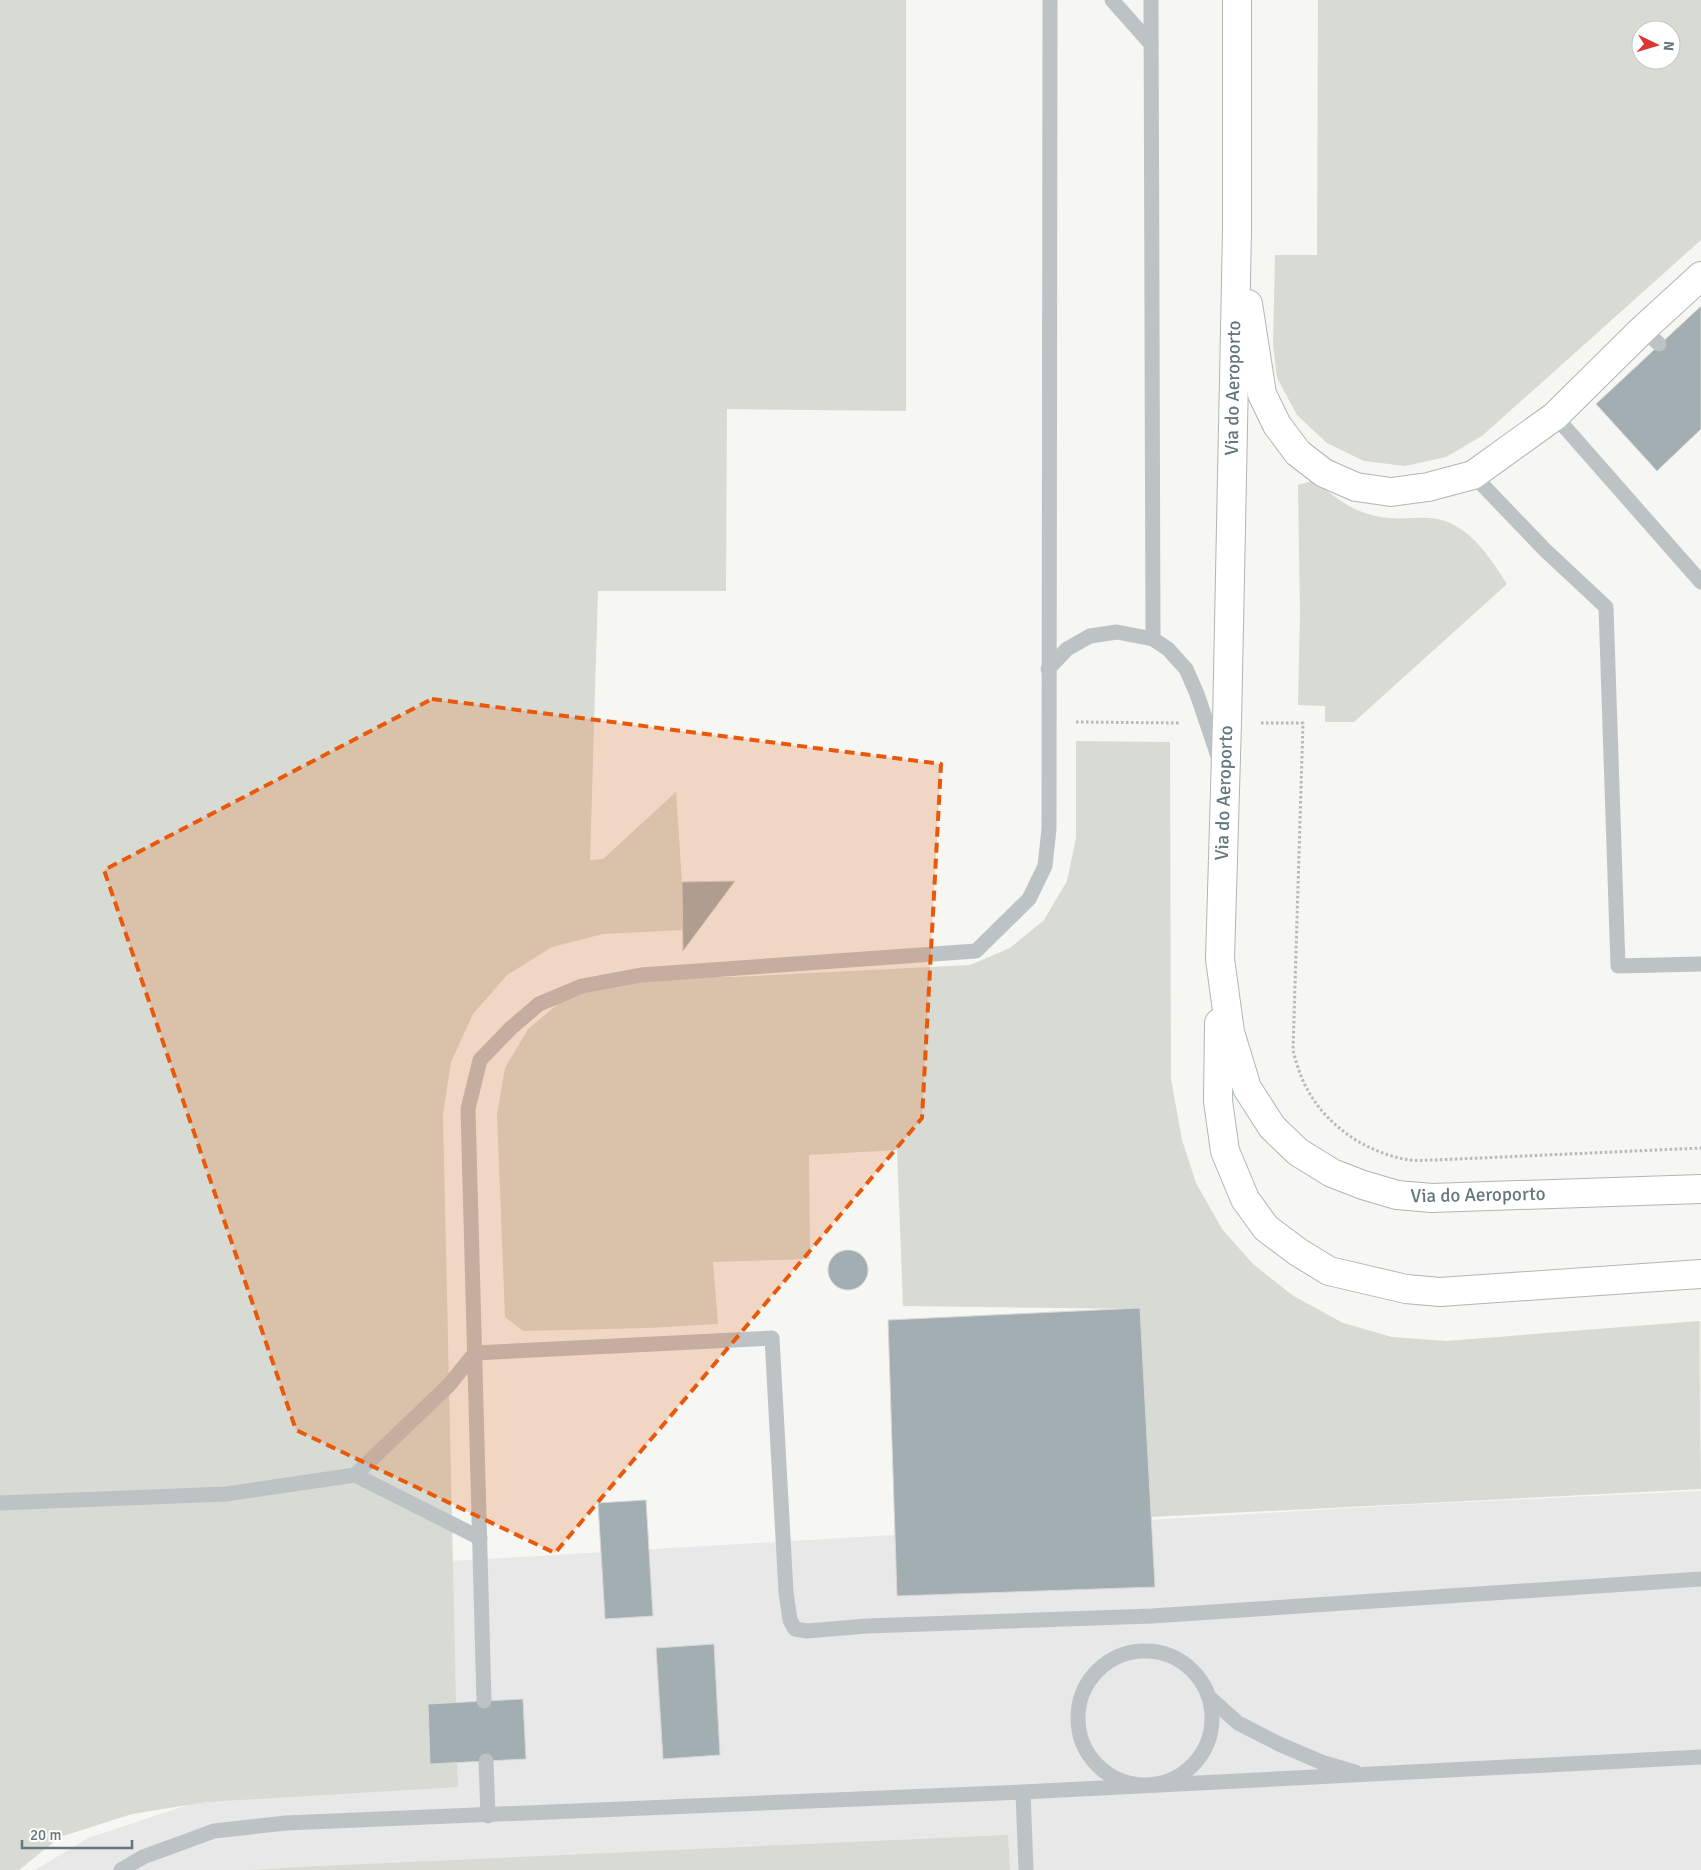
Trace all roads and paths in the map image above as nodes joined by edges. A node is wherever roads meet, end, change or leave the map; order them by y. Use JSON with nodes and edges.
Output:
{"nodes":[{"id":1,"x":1050,"y":0,"type":"edge"},
{"id":2,"x":1112,"y":0,"type":"edge"},
{"id":3,"x":1151,"y":0,"type":"edge"},
{"id":4,"x":1237,"y":0,"type":"edge"},
{"id":5,"x":1151,"y":44,"type":"junction"},
{"id":6,"x":1237,"y":231,"type":"junction"},
{"id":7,"x":1701,"y":276,"type":"edge"},
{"id":8,"x":1555,"y":416,"type":"junction"},
{"id":9,"x":1473,"y":475,"type":"junction"},
{"id":10,"x":1701,"y":582,"type":"edge"},
{"id":11,"x":1154,"y":639,"type":"junction"},
{"id":12,"x":1048,"y":669,"type":"junction"},
{"id":13,"x":1304,"y":723,"type":"dead end"},
{"id":14,"x":1224,"y":776,"type":"junction"},
{"id":15,"x":1220,"y":959,"type":"junction"},
{"id":16,"x":1701,"y":964,"type":"edge"},
{"id":17,"x":1701,"y":1148,"type":"edge"},
{"id":18,"x":1701,"y":1189,"type":"edge"},
{"id":19,"x":1701,"y":1274,"type":"edge"},
{"id":20,"x":475,"y":1353,"type":"junction"},
{"id":21,"x":355,"y":1475,"type":"junction"},
{"id":22,"x":0,"y":1503,"type":"edge"},
{"id":23,"x":480,"y":1538,"type":"junction"},
{"id":24,"x":1701,"y":1579,"type":"edge"},
{"id":25,"x":1209,"y":1696,"type":"junction"},
{"id":26,"x":484,"y":1701,"type":"dead end"},
{"id":27,"x":1701,"y":1757,"type":"edge"},
{"id":28,"x":486,"y":1761,"type":"dead end"},
{"id":29,"x":1366,"y":1775,"type":"junction"},
{"id":30,"x":1155,"y":1786,"type":"junction"},
{"id":31,"x":1023,"y":1792,"type":"junction"},
{"id":32,"x":488,"y":1816,"type":"junction"},
{"id":33,"x":121,"y":1870,"type":"edge"},
{"id":34,"x":1026,"y":1870,"type":"edge"}],
"edges":[{"from":1,"to":12,"type":"lane"},
{"from":2,"to":5,"type":"lane"},
{"from":3,"to":5,"type":"lane"},
{"from":4,"to":6,"type":"street","name":"Via do Aeroporto"},
{"from":5,"to":11,"type":"lane"},
{"from":6,"to":9,"type":"street"},
{"from":6,"to":14,"type":"street","name":"Via do Aeroporto"},
{"from":7,"to":8,"type":"street"},
{"from":8,"to":9,"type":"street"},
{"from":8,"to":10,"type":"lane"},
{"from":9,"to":16,"type":"lane"},
{"from":11,"to":12,"type":"lane"},
{"from":11,"to":14,"type":"lane"},
{"from":12,"to":20,"type":"lane"},
{"from":13,"to":17,"type":"path"},
{"from":14,"to":15,"type":"street","name":"Via do Aeroporto"},
{"from":15,"to":18,"type":"street","name":"Via do Aeroporto"},
{"from":15,"to":19,"type":"street"},
{"from":20,"to":21,"type":"lane"},
{"from":20,"to":23,"type":"lane"},
{"from":20,"to":24,"type":"lane"},
{"from":21,"to":22,"type":"lane"},
{"from":21,"to":23,"type":"lane"},
{"from":23,"to":26,"type":"lane"},
{"from":25,"to":29,"type":"lane"},
{"from":25,"to":30,"type":"lane"},
{"from":25,"to":30,"type":"lane"},
{"from":27,"to":29,"type":"lane"},
{"from":28,"to":32,"type":"lane"},
{"from":29,"to":30,"type":"lane"},
{"from":30,"to":31,"type":"lane"},
{"from":31,"to":32,"type":"lane"},
{"from":31,"to":34,"type":"lane"},
{"from":32,"to":33,"type":"lane"}]}
